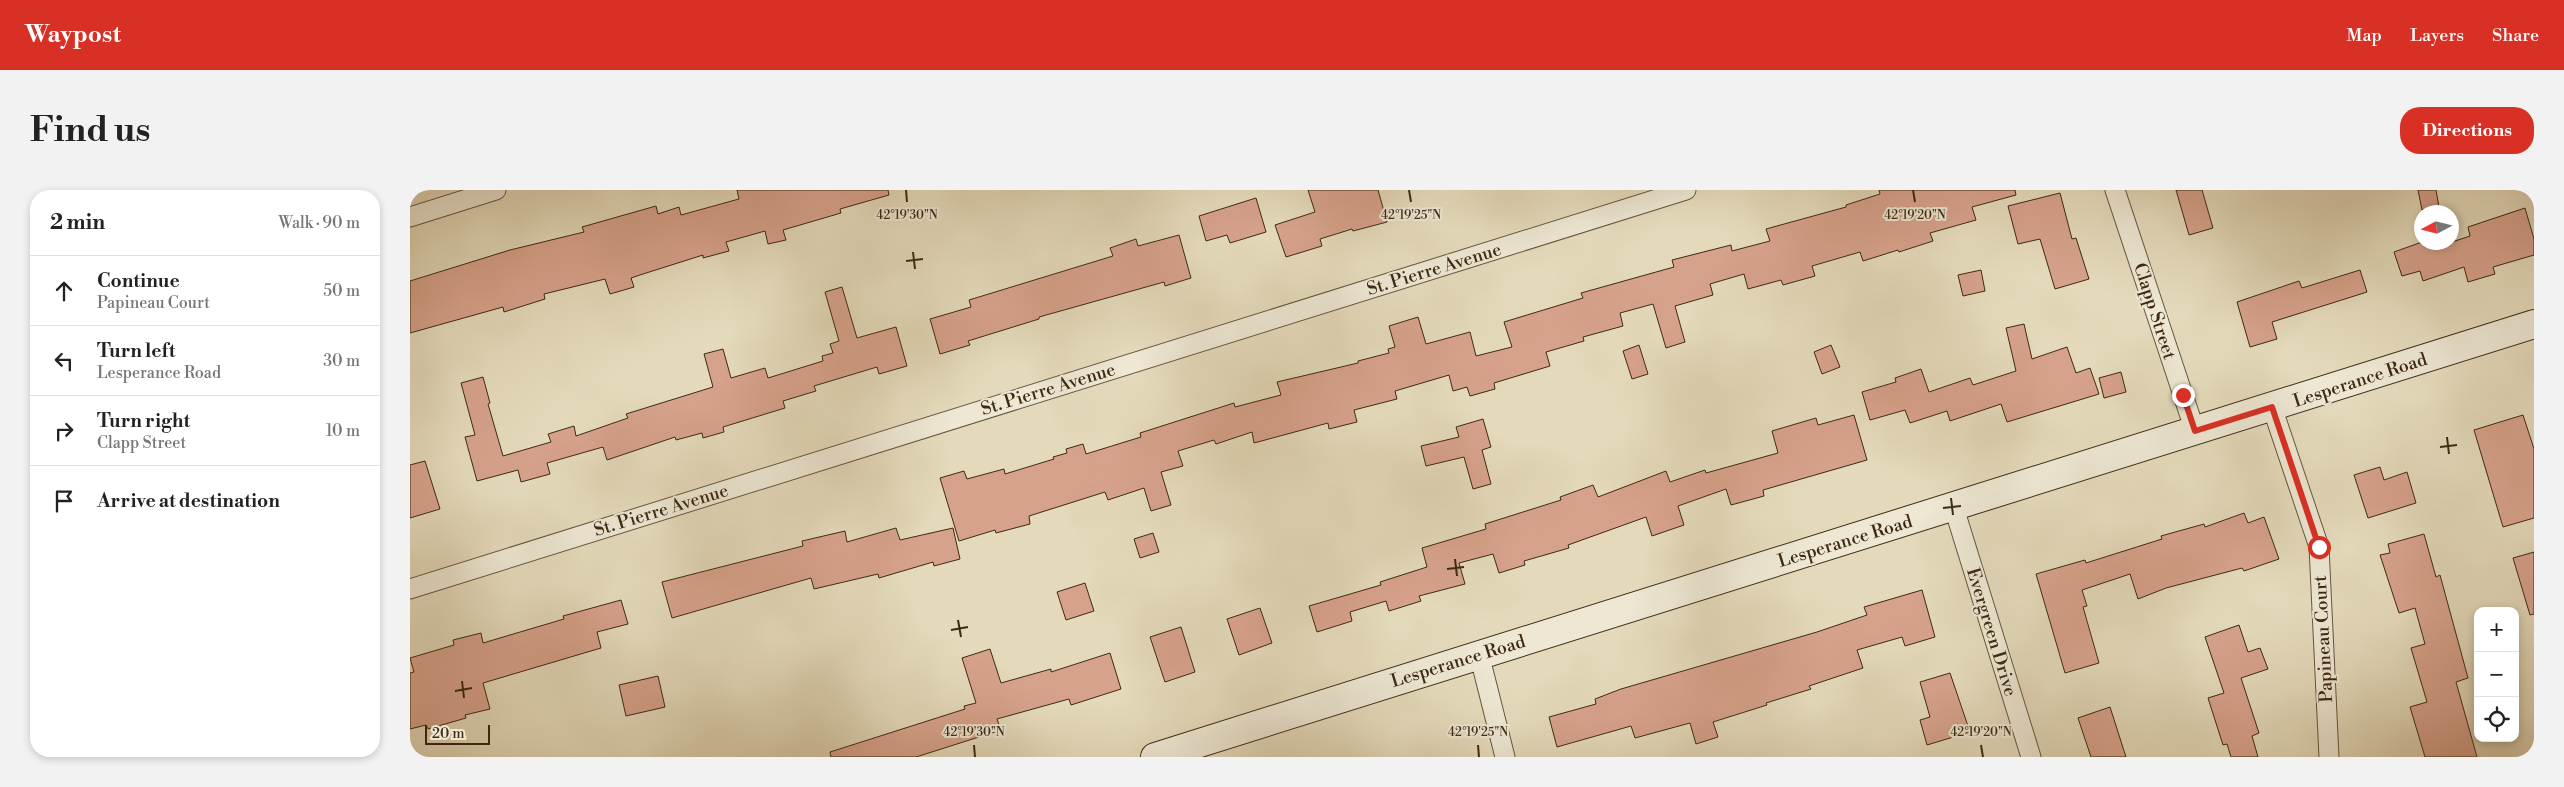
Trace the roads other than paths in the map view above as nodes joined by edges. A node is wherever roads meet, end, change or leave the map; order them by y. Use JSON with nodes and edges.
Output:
{"nodes":[{"id":1,"x":496,"y":190,"type":"edge"},
{"id":2,"x":1686,"y":190,"type":"edge"},
{"id":3,"x":2115,"y":190,"type":"edge"},
{"id":4,"x":410,"y":217,"type":"edge"},
{"id":5,"x":2534,"y":324,"type":"edge"},
{"id":6,"x":2272,"y":407,"type":"junction"},
{"id":7,"x":2195,"y":431,"type":"junction"},
{"id":8,"x":1954,"y":508,"type":"junction"},
{"id":9,"x":410,"y":589,"type":"edge"},
{"id":10,"x":1479,"y":654,"type":"junction"},
{"id":11,"x":1155,"y":757,"type":"edge"},
{"id":12,"x":1505,"y":757,"type":"edge"},
{"id":13,"x":2031,"y":757,"type":"edge"},
{"id":14,"x":2329,"y":757,"type":"edge"}],
"edges":[{"from":1,"to":4,"type":"street"},
{"from":2,"to":9,"type":"street","name":"St. Pierre Avenue"},
{"from":3,"to":7,"type":"street","name":"Clapp Street"},
{"from":5,"to":6,"type":"main road","name":"Lesperance Road"},
{"from":6,"to":7,"type":"main road","name":"Lesperance Road"},
{"from":6,"to":14,"type":"street","name":"Papineau Court"},
{"from":7,"to":8,"type":"main road","name":"Lesperance Road"},
{"from":8,"to":10,"type":"main road","name":"Lesperance Road"},
{"from":8,"to":13,"type":"street","name":"Evergreen Drive"},
{"from":10,"to":11,"type":"main road","name":"Lesperance Road"},
{"from":10,"to":12,"type":"street"}]}
